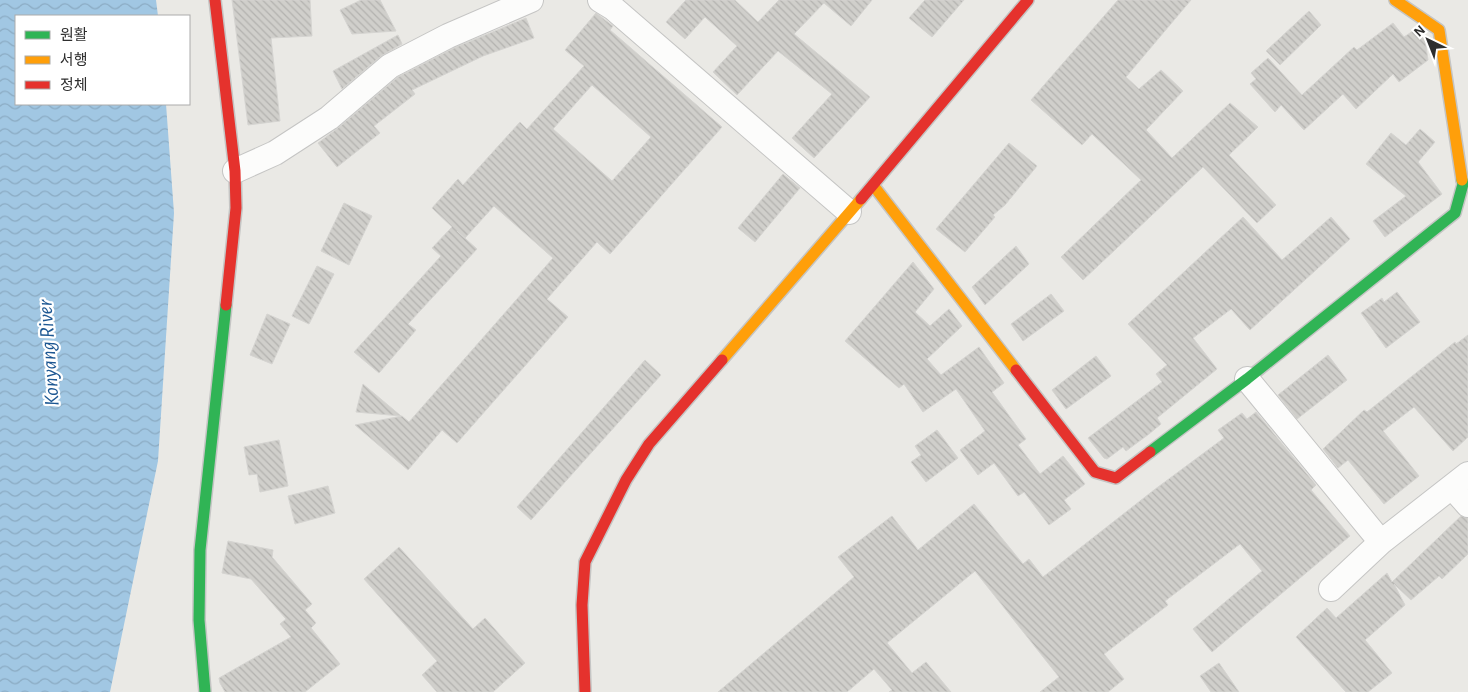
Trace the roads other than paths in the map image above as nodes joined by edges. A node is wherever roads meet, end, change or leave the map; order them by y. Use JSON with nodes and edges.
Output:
{"nodes":[{"id":1,"x":215,"y":0,"type":"edge"},
{"id":2,"x":531,"y":0,"type":"edge"},
{"id":3,"x":1028,"y":0,"type":"edge"},
{"id":4,"x":1395,"y":0,"type":"edge"},
{"id":5,"x":607,"y":3,"type":"edge"},
{"id":6,"x":235,"y":171,"type":"junction"},
{"id":7,"x":873,"y":185,"type":"junction"},
{"id":8,"x":849,"y":212,"type":"junction"},
{"id":9,"x":1247,"y":379,"type":"junction"},
{"id":10,"x":1460,"y":480,"type":"edge"},
{"id":11,"x":1468,"y":505,"type":"edge"},
{"id":12,"x":1381,"y":542,"type":"junction"},
{"id":13,"x":1331,"y":588,"type":"dead end"},
{"id":14,"x":205,"y":692,"type":"edge"},
{"id":15,"x":585,"y":692,"type":"edge"}],
"edges":[{"from":1,"to":6,"type":"street"},
{"from":2,"to":6,"type":"street"},
{"from":3,"to":7,"type":"street"},
{"from":4,"to":9,"type":"street"},
{"from":5,"to":8,"type":"street"},
{"from":6,"to":14,"type":"street"},
{"from":7,"to":8,"type":"street"},
{"from":7,"to":9,"type":"street"},
{"from":8,"to":15,"type":"street"},
{"from":9,"to":12,"type":"street"},
{"from":10,"to":11,"type":"street"},
{"from":10,"to":12,"type":"street"},
{"from":12,"to":13,"type":"street"}]}
